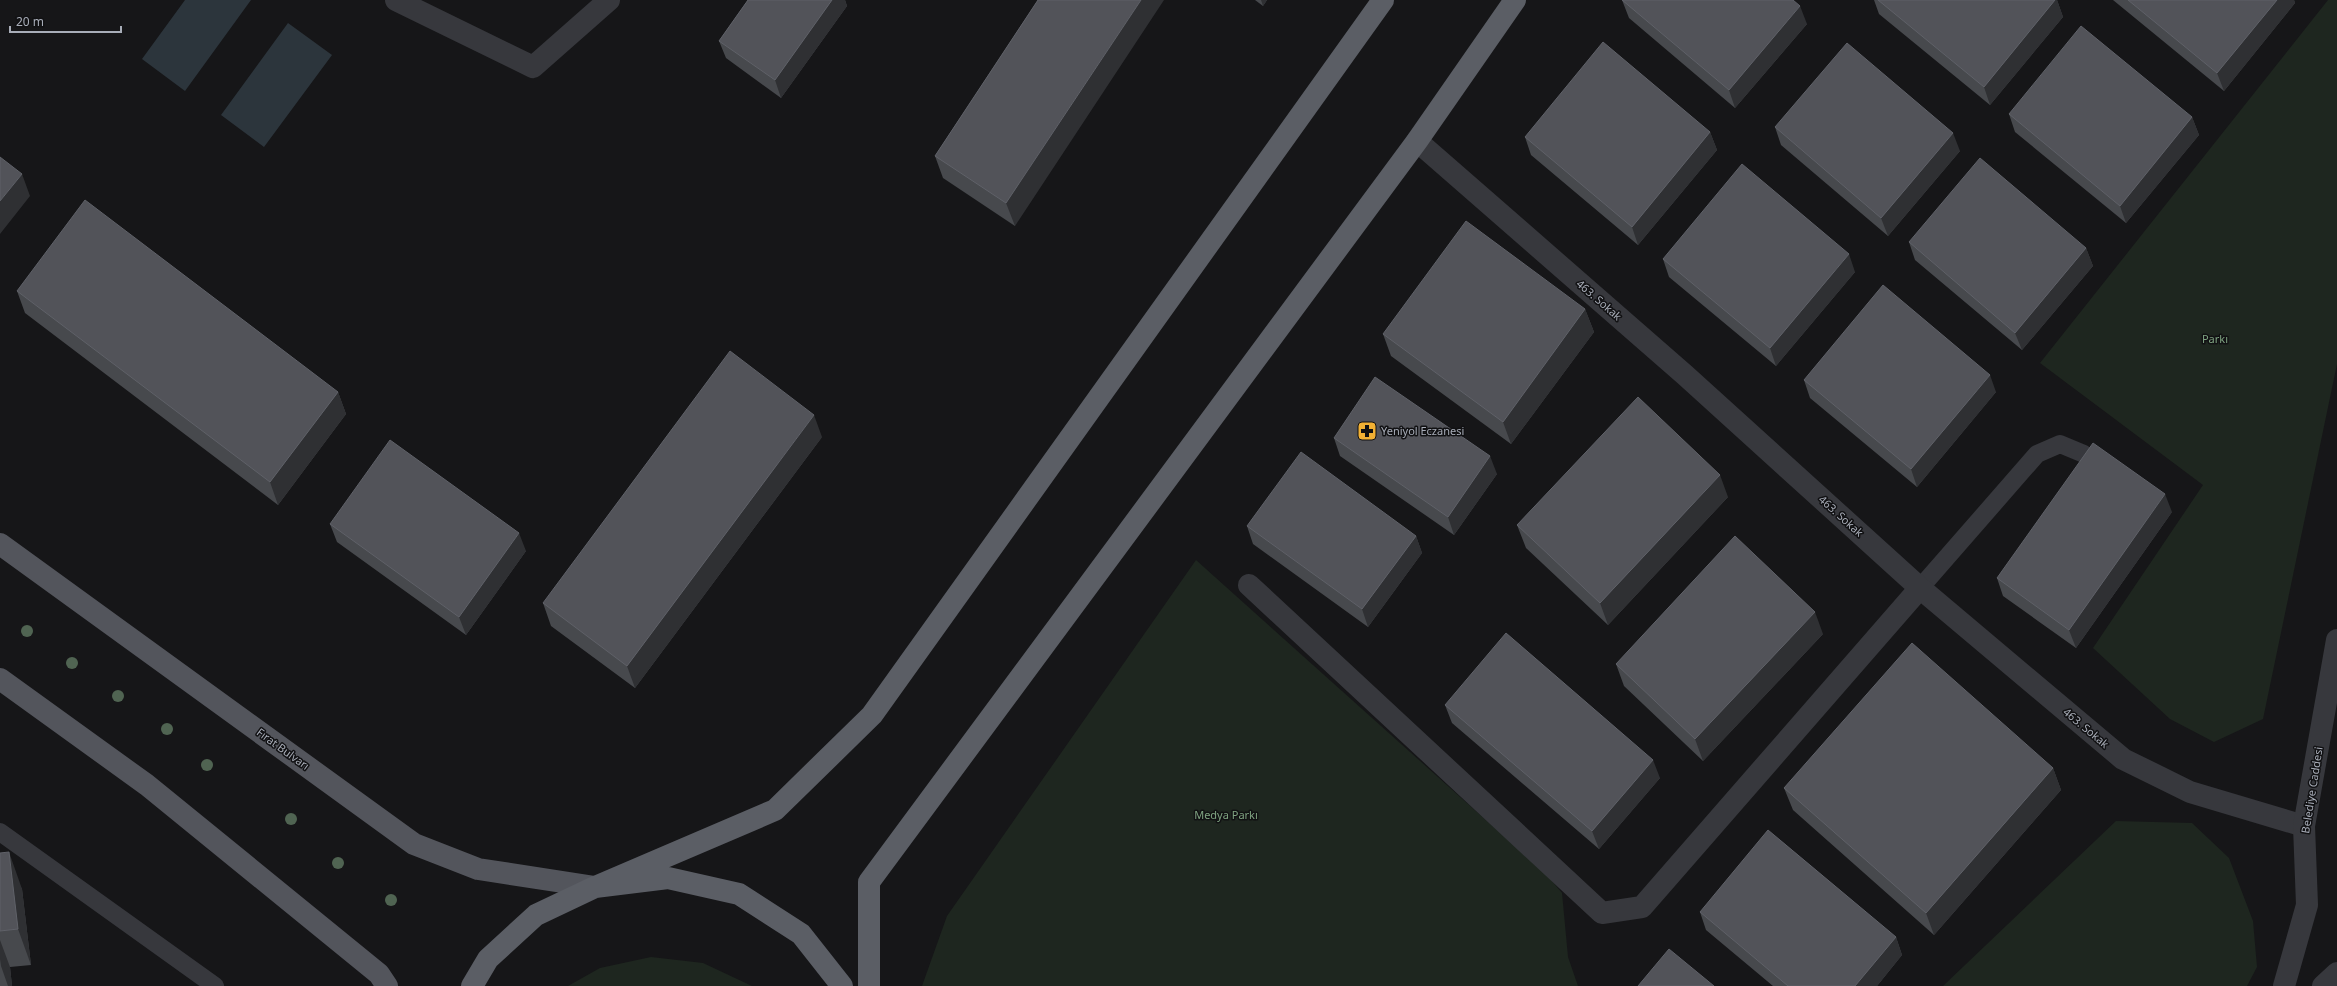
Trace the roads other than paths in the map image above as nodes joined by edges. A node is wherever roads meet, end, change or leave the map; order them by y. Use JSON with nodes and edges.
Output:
{"nodes":[{"id":1,"x":396,"y":0,"type":"edge"},
{"id":2,"x":609,"y":0,"type":"edge"},
{"id":3,"x":1383,"y":0,"type":"edge"},
{"id":4,"x":1515,"y":0,"type":"edge"},
{"id":5,"x":1417,"y":141,"type":"junction"},
{"id":6,"x":2084,"y":454,"type":"edge"},
{"id":7,"x":0,"y":544,"type":"edge"},
{"id":8,"x":1249,"y":585,"type":"dead end"},
{"id":9,"x":1920,"y":588,"type":"junction"},
{"id":10,"x":2337,"y":640,"type":"edge"},
{"id":11,"x":0,"y":679,"type":"edge"},
{"id":12,"x":2304,"y":826,"type":"junction"},
{"id":13,"x":0,"y":832,"type":"edge"},
{"id":14,"x":595,"y":886,"type":"junction"},
{"id":15,"x":2337,"y":973,"type":"edge"},
{"id":16,"x":215,"y":986,"type":"edge"},
{"id":17,"x":387,"y":986,"type":"edge"},
{"id":18,"x":472,"y":986,"type":"edge"},
{"id":19,"x":842,"y":986,"type":"edge"},
{"id":20,"x":869,"y":986,"type":"edge"},
{"id":21,"x":2284,"y":986,"type":"edge"},
{"id":22,"x":2323,"y":986,"type":"edge"}],
"edges":[{"from":1,"to":2,"type":"street"},
{"from":3,"to":14,"type":"highway"},
{"from":4,"to":5,"type":"highway"},
{"from":5,"to":9,"type":"street","name":"463. Sokak"},
{"from":5,"to":20,"type":"highway"},
{"from":6,"to":9,"type":"lane"},
{"from":7,"to":14,"type":"main road","name":"Fırat Bulvarı"},
{"from":8,"to":9,"type":"street"},
{"from":9,"to":12,"type":"street","name":"463. Sokak"},
{"from":10,"to":12,"type":"street","name":"Belediye Caddesi"},
{"from":11,"to":17,"type":"main road"},
{"from":12,"to":21,"type":"street","name":"Belediye Caddesi"},
{"from":13,"to":16,"type":"lane"},
{"from":14,"to":18,"type":"highway"},
{"from":14,"to":19,"type":"highway"},
{"from":15,"to":22,"type":"street"}]}
